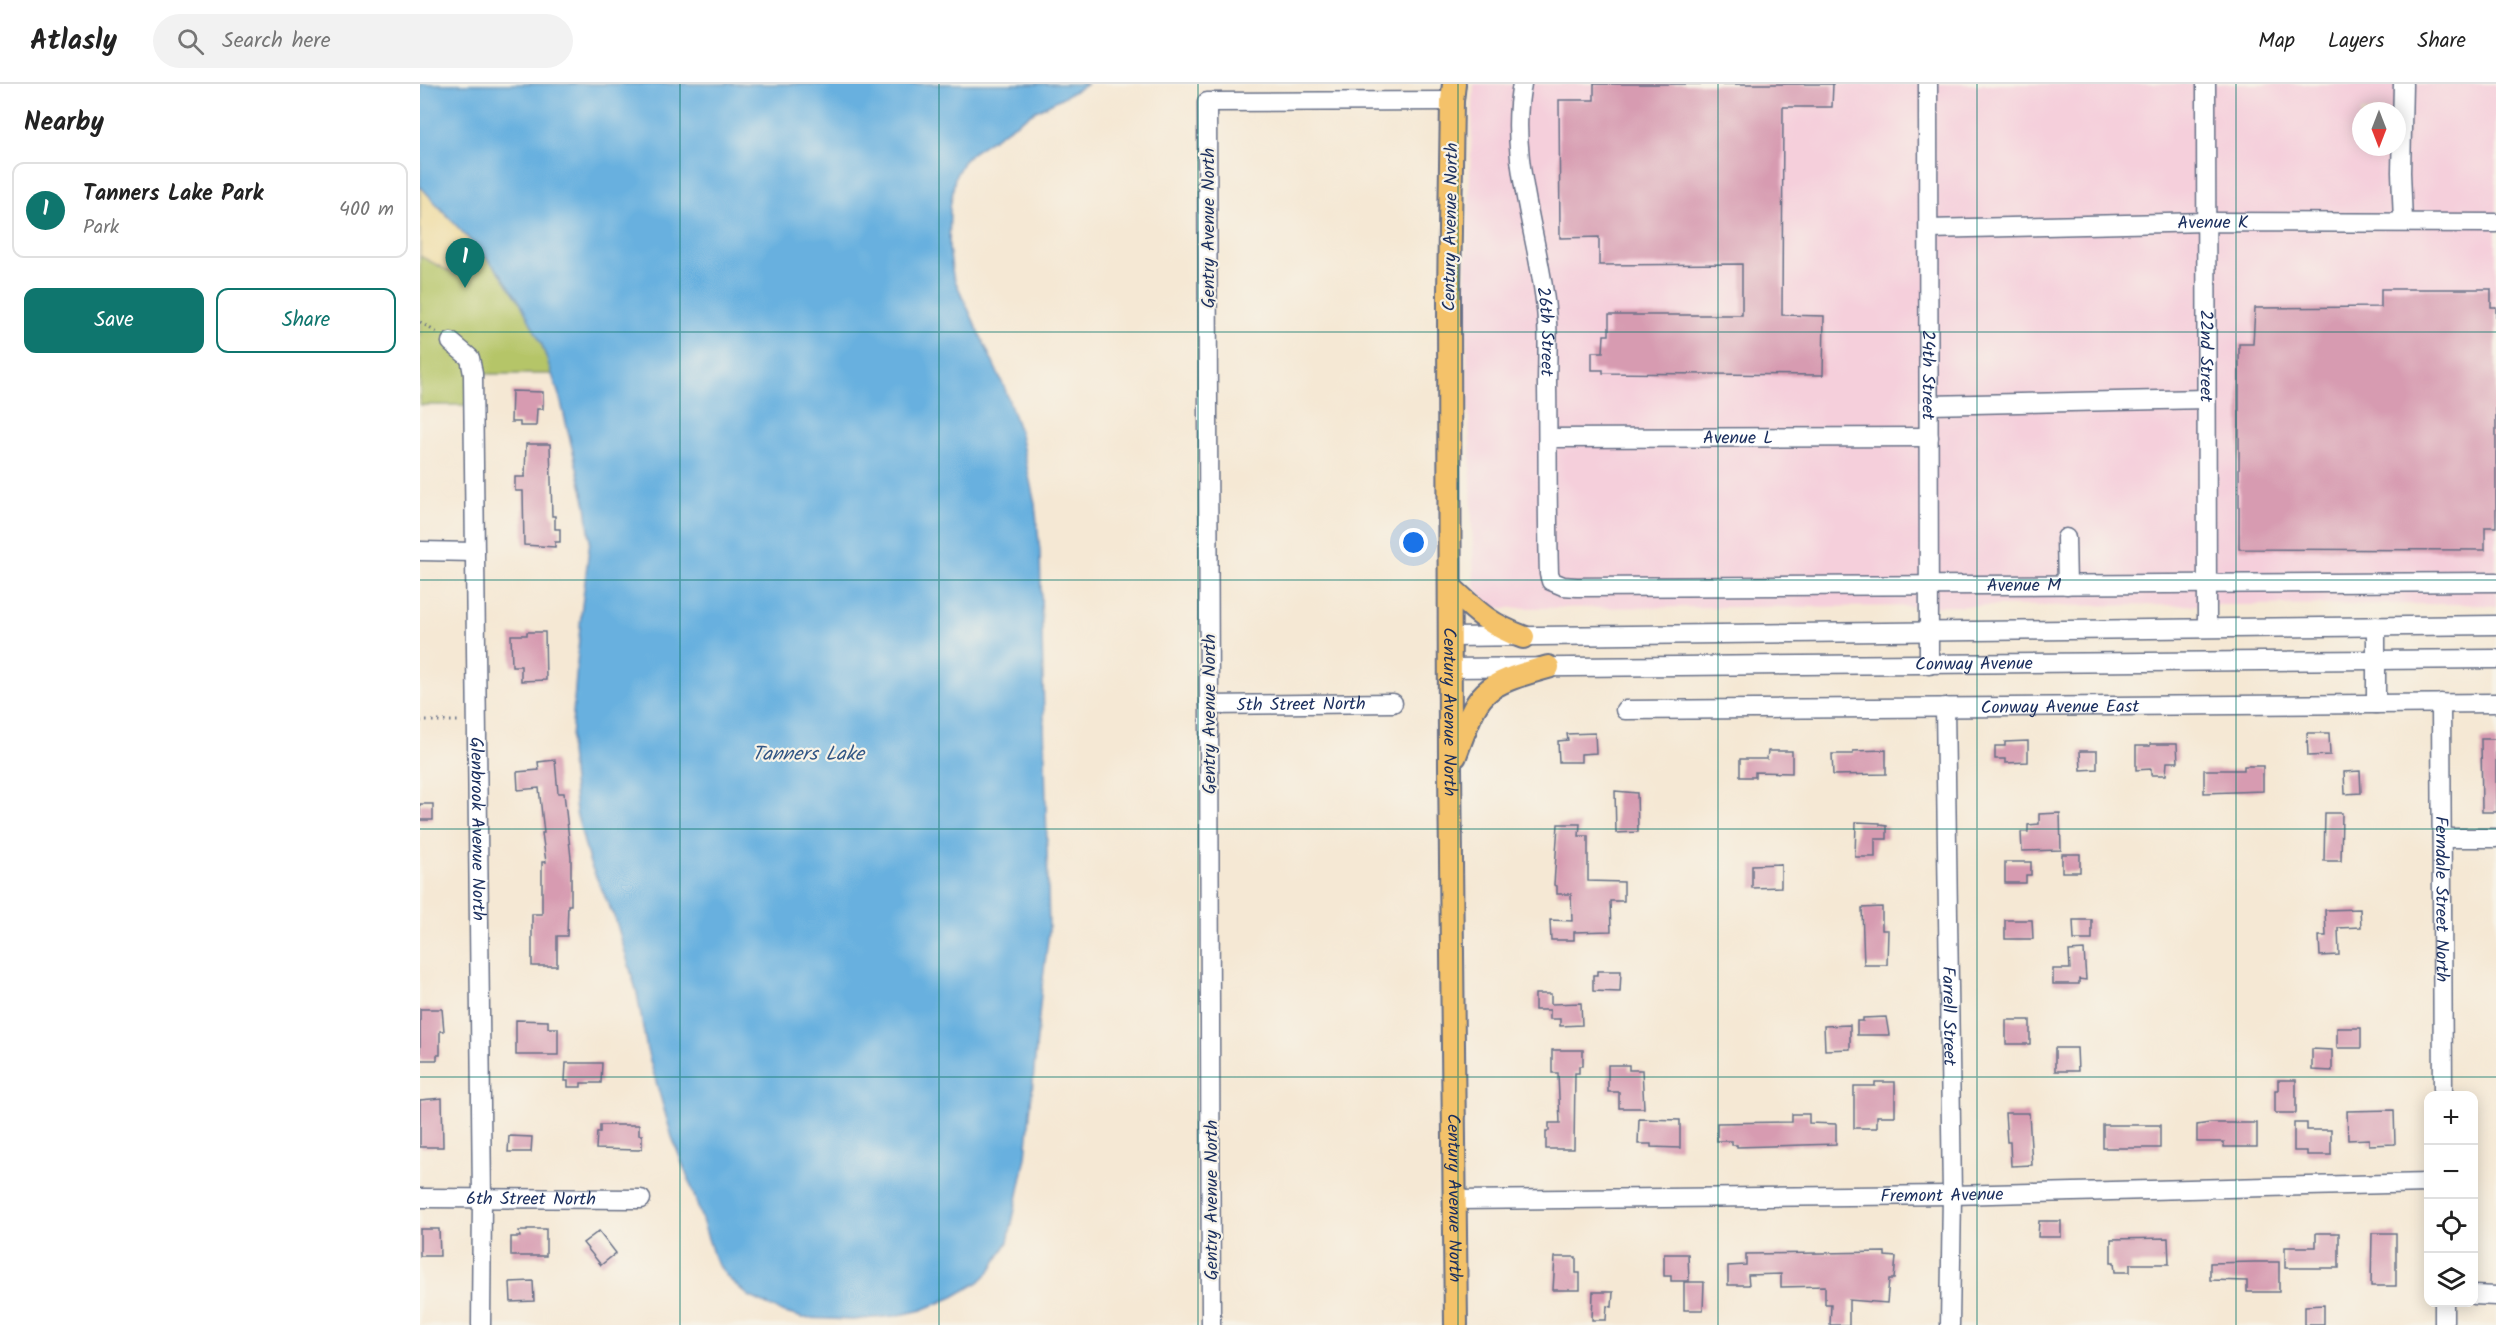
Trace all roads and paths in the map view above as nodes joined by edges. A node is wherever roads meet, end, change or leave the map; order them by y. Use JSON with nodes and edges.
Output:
{"nodes":[{"id":1,"x":1522,"y":84,"type":"edge"},
{"id":2,"x":1928,"y":84,"type":"edge"},
{"id":3,"x":2206,"y":84,"type":"edge"},
{"id":4,"x":2403,"y":84,"type":"edge"},
{"id":5,"x":1452,"y":90,"type":"edge"},
{"id":6,"x":1308,"y":93,"type":"edge"},
{"id":7,"x":2206,"y":222,"type":"junction"},
{"id":8,"x":2403,"y":222,"type":"junction"},
{"id":9,"x":2496,"y":222,"type":"edge"},
{"id":10,"x":1929,"y":229,"type":"junction"},
{"id":11,"x":451,"y":342,"type":"dead end"},
{"id":12,"x":2206,"y":399,"type":"junction"},
{"id":13,"x":1930,"y":405,"type":"junction"},
{"id":14,"x":1929,"y":437,"type":"junction"},
{"id":15,"x":1548,"y":438,"type":"junction"},
{"id":16,"x":2066,"y":538,"type":"dead end"},
{"id":17,"x":420,"y":551,"type":"edge"},
{"id":18,"x":475,"y":552,"type":"junction"},
{"id":19,"x":1551,"y":581,"type":"joint"},
{"id":20,"x":2496,"y":582,"type":"edge"},
{"id":21,"x":2205,"y":583,"type":"junction"},
{"id":22,"x":2067,"y":585,"type":"junction"},
{"id":23,"x":1450,"y":587,"type":"junction"},
{"id":24,"x":1929,"y":587,"type":"junction"},
{"id":25,"x":2496,"y":625,"type":"edge"},
{"id":26,"x":2376,"y":626,"type":"junction"},
{"id":27,"x":2207,"y":627,"type":"junction"},
{"id":28,"x":1929,"y":631,"type":"junction"},
{"id":29,"x":1450,"y":637,"type":"junction"},
{"id":30,"x":1523,"y":637,"type":"junction"},
{"id":31,"x":2376,"y":659,"type":"junction"},
{"id":32,"x":2496,"y":659,"type":"edge"},
{"id":33,"x":1929,"y":665,"type":"junction"},
{"id":34,"x":1548,"y":667,"type":"junction"},
{"id":35,"x":1450,"y":668,"type":"junction"},
{"id":36,"x":1393,"y":703,"type":"dead end"},
{"id":37,"x":2496,"y":703,"type":"edge"},
{"id":38,"x":2376,"y":704,"type":"junction"},
{"id":39,"x":2441,"y":704,"type":"junction"},
{"id":40,"x":1209,"y":705,"type":"junction"},
{"id":41,"x":1945,"y":707,"type":"junction"},
{"id":42,"x":1624,"y":710,"type":"dead end"},
{"id":43,"x":420,"y":721,"type":"edge"},
{"id":44,"x":477,"y":722,"type":"junction"},
{"id":45,"x":1450,"y":768,"type":"junction"},
{"id":46,"x":2442,"y":838,"type":"junction"},
{"id":47,"x":2496,"y":838,"type":"edge"},
{"id":48,"x":2443,"y":1091,"type":"edge"},
{"id":49,"x":2424,"y":1183,"type":"edge"},
{"id":50,"x":1952,"y":1195,"type":"junction"},
{"id":51,"x":482,"y":1197,"type":"junction"},
{"id":52,"x":420,"y":1198,"type":"edge"},
{"id":53,"x":641,"y":1198,"type":"dead end"},
{"id":54,"x":1456,"y":1200,"type":"junction"},
{"id":55,"x":2478,"y":1295,"type":"edge"},
{"id":56,"x":2496,"y":1296,"type":"edge"},
{"id":57,"x":2444,"y":1307,"type":"edge"},
{"id":58,"x":481,"y":1325,"type":"edge"},
{"id":59,"x":1211,"y":1325,"type":"edge"},
{"id":60,"x":1456,"y":1325,"type":"edge"},
{"id":61,"x":1950,"y":1325,"type":"edge"},
{"id":62,"x":2444,"y":1325,"type":"edge"}],
"edges":[{"from":1,"to":15,"type":"street","name":"26th Street"},
{"from":2,"to":10,"type":"street","name":"24th Street"},
{"from":3,"to":7,"type":"street","name":"22nd Street"},
{"from":4,"to":8,"type":"street"},
{"from":5,"to":6,"type":"street"},
{"from":5,"to":23,"type":"main road","name":"Century Avenue North"},
{"from":6,"to":40,"type":"street","name":"Gentry Avenue North"},
{"from":7,"to":8,"type":"street","name":"Avenue K"},
{"from":7,"to":10,"type":"street","name":"Avenue K"},
{"from":7,"to":12,"type":"street","name":"22nd Street"},
{"from":8,"to":9,"type":"street","name":"Avenue K"},
{"from":10,"to":13,"type":"street","name":"24th Street"},
{"from":11,"to":18,"type":"street","name":"Glenbrook Avenue North"},
{"from":12,"to":13,"type":"street"},
{"from":12,"to":21,"type":"street","name":"22nd Street"},
{"from":13,"to":14,"type":"street","name":"24th Street"},
{"from":14,"to":15,"type":"street","name":"Avenue L"},
{"from":14,"to":24,"type":"street","name":"24th Street"},
{"from":15,"to":19,"type":"street","name":"26th Street"},
{"from":16,"to":22,"type":"street"},
{"from":17,"to":18,"type":"street"},
{"from":18,"to":44,"type":"street","name":"Glenbrook Avenue North"},
{"from":19,"to":24,"type":"street","name":"Avenue M"},
{"from":20,"to":21,"type":"street","name":"Avenue M"},
{"from":21,"to":22,"type":"street","name":"Avenue M"},
{"from":21,"to":27,"type":"street","name":"22nd Street"},
{"from":22,"to":24,"type":"street","name":"Avenue M"},
{"from":23,"to":29,"type":"main road","name":"Century Avenue North"},
{"from":23,"to":30,"type":"main road"},
{"from":24,"to":28,"type":"street","name":"24th Street"},
{"from":25,"to":26,"type":"street","name":"Conway Avenue"},
{"from":26,"to":27,"type":"street","name":"Conway Avenue"},
{"from":26,"to":31,"type":"street"},
{"from":27,"to":28,"type":"street","name":"Conway Avenue"},
{"from":28,"to":30,"type":"street","name":"Conway Avenue"},
{"from":28,"to":33,"type":"street","name":"24th Street"},
{"from":29,"to":30,"type":"street","name":"Conway Avenue"},
{"from":29,"to":35,"type":"main road","name":"Century Avenue North"},
{"from":31,"to":32,"type":"street","name":"Conway Avenue"},
{"from":31,"to":33,"type":"street","name":"Conway Avenue"},
{"from":31,"to":38,"type":"street"},
{"from":33,"to":34,"type":"street","name":"Conway Avenue"},
{"from":34,"to":35,"type":"street","name":"Conway Avenue"},
{"from":34,"to":45,"type":"main road"},
{"from":35,"to":45,"type":"main road","name":"Century Avenue North"},
{"from":36,"to":40,"type":"street","name":"5th Street North"},
{"from":37,"to":39,"type":"street","name":"Conway Avenue East"},
{"from":38,"to":39,"type":"street","name":"Conway Avenue East"},
{"from":38,"to":41,"type":"street","name":"Conway Avenue East"},
{"from":39,"to":46,"type":"street","name":"Ferndale Street North"},
{"from":40,"to":59,"type":"street","name":"Gentry Avenue North"},
{"from":41,"to":42,"type":"street","name":"Conway Avenue East"},
{"from":41,"to":50,"type":"street","name":"Farrell Street"},
{"from":43,"to":44,"type":"path"},
{"from":44,"to":51,"type":"street","name":"Glenbrook Avenue North"},
{"from":45,"to":54,"type":"main road","name":"Century Avenue North"},
{"from":46,"to":47,"type":"street"},
{"from":46,"to":48,"type":"street","name":"Ferndale Street North"},
{"from":49,"to":50,"type":"street","name":"Fremont Avenue"},
{"from":50,"to":54,"type":"street","name":"Fremont Avenue"},
{"from":50,"to":61,"type":"street","name":"Farrell Street"},
{"from":51,"to":52,"type":"street","name":"6th Street North"},
{"from":51,"to":53,"type":"street","name":"6th Street North"},
{"from":51,"to":58,"type":"street","name":"Glenbrook Avenue North"},
{"from":54,"to":60,"type":"main road","name":"Century Avenue North"},
{"from":55,"to":56,"type":"street"},
{"from":57,"to":62,"type":"street"}]}
